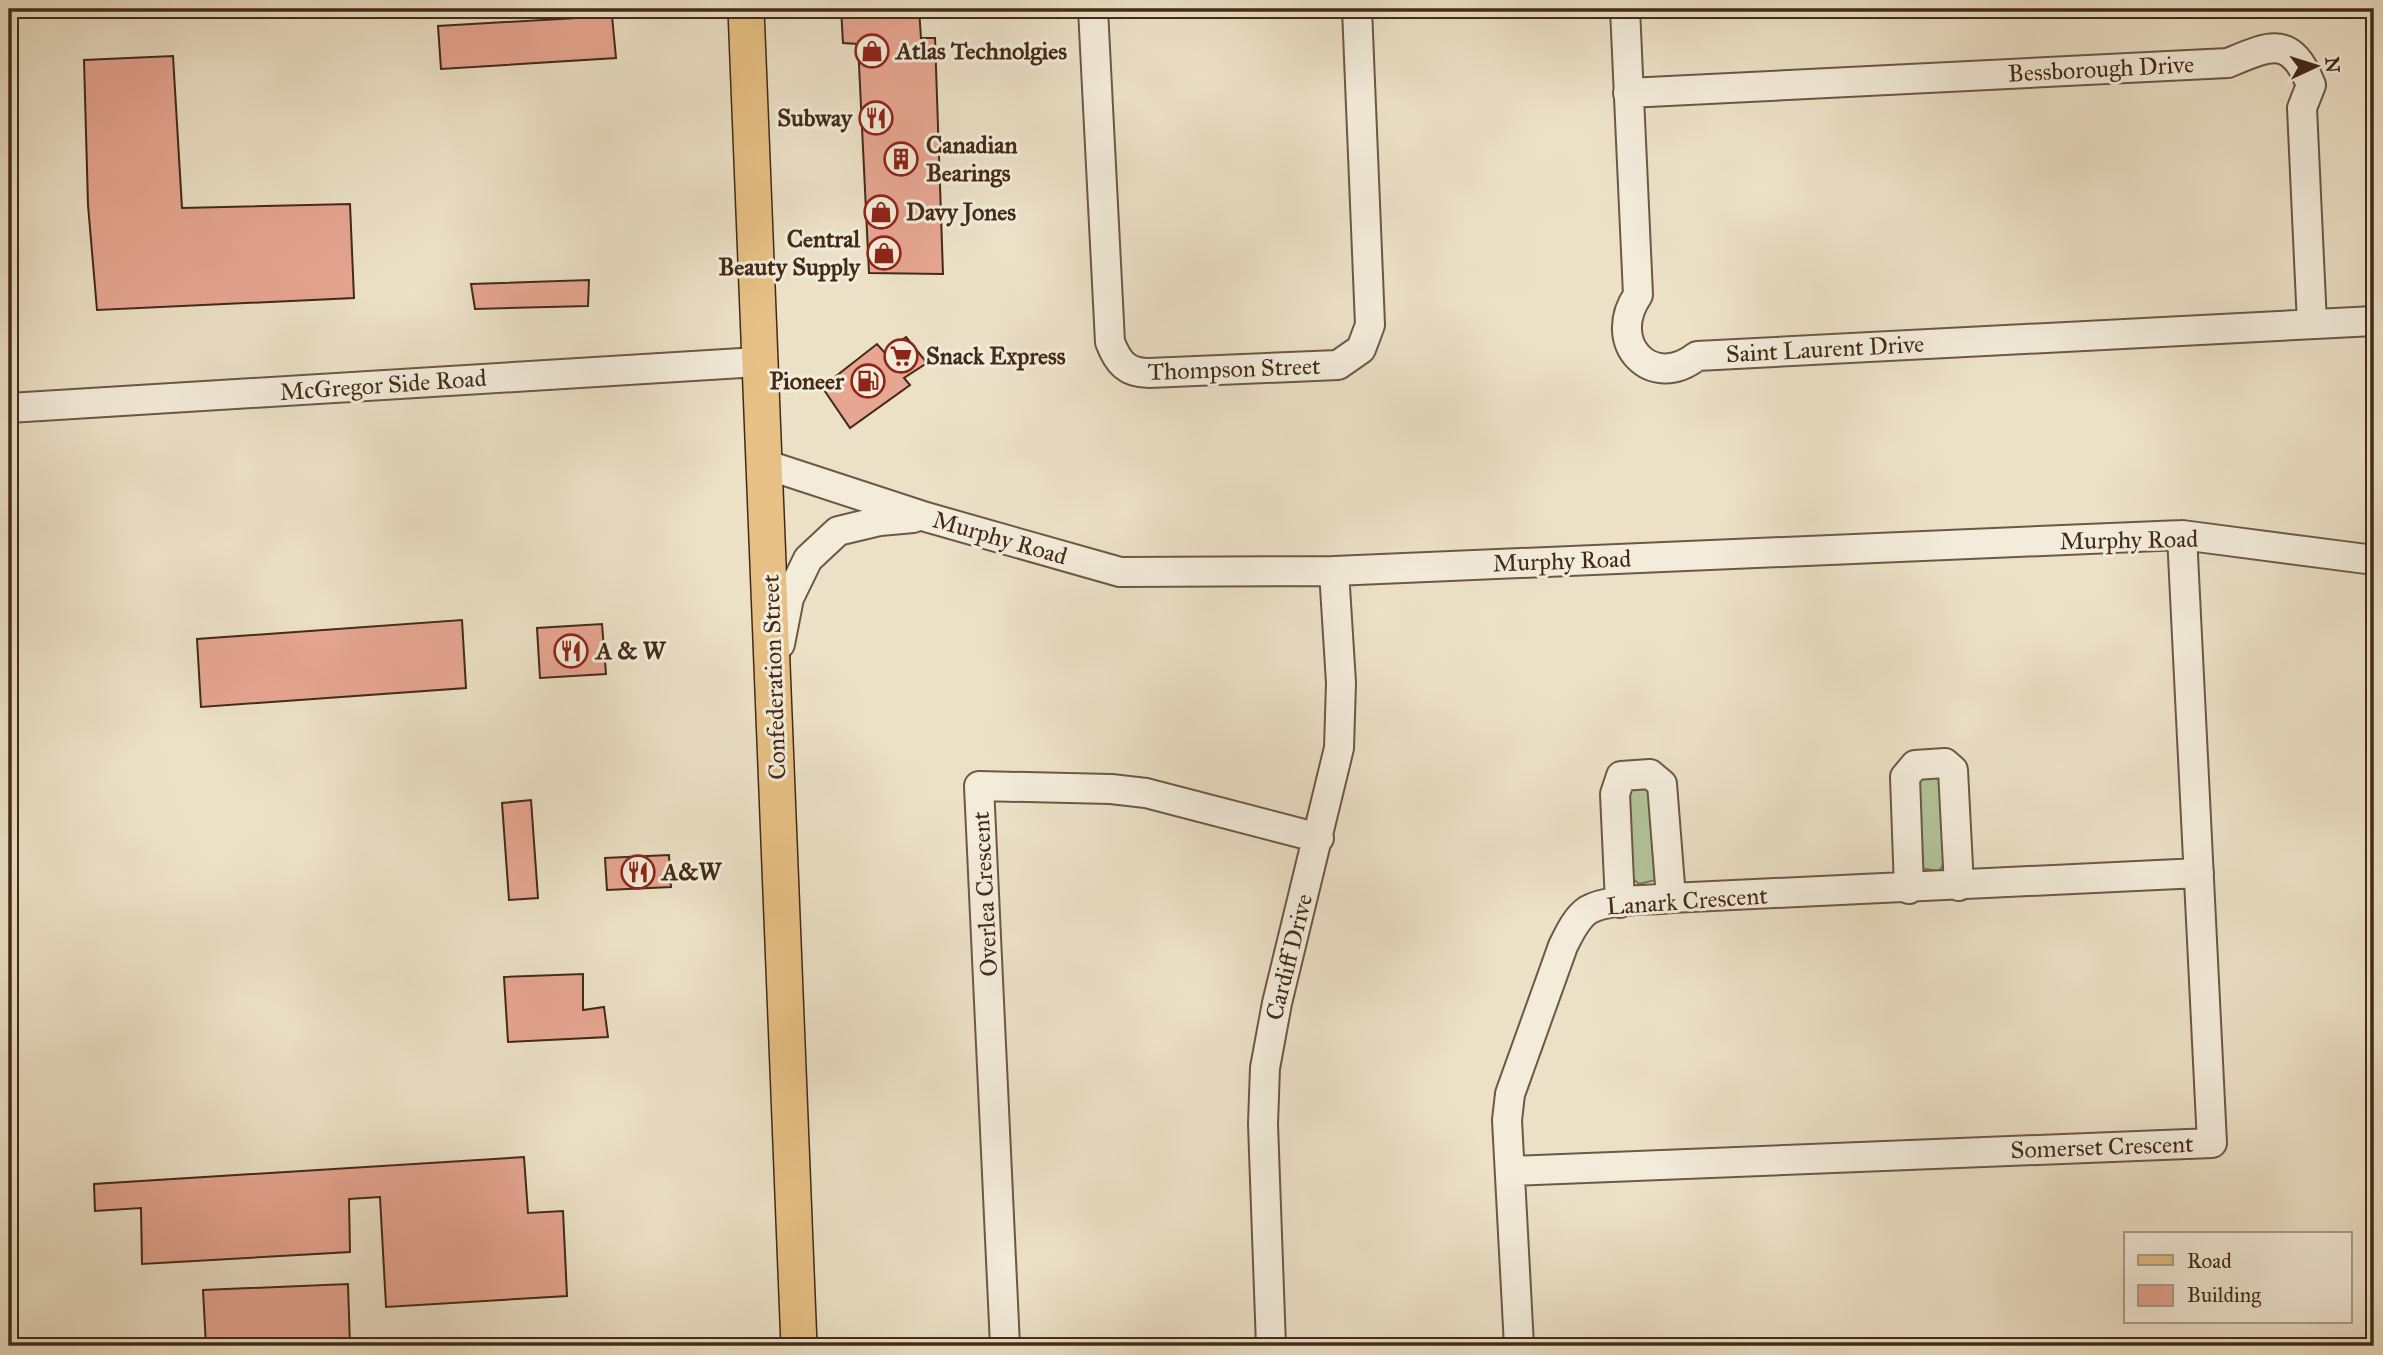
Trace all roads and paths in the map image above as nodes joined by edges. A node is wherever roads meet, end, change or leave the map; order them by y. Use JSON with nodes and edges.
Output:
{"nodes":[{"id":1,"x":746,"y":9,"type":"edge"},
{"id":2,"x":1093,"y":9,"type":"edge"},
{"id":3,"x":1357,"y":9,"type":"edge"},
{"id":4,"x":1625,"y":9,"type":"edge"},
{"id":5,"x":1628,"y":93,"type":"junction"},
{"id":6,"x":2374,"y":321,"type":"edge"},
{"id":7,"x":2312,"y":324,"type":"junction"},
{"id":8,"x":758,"y":362,"type":"junction"},
{"id":9,"x":9,"y":408,"type":"edge"},
{"id":10,"x":764,"y":464,"type":"junction"},
{"id":11,"x":926,"y":517,"type":"junction"},
{"id":12,"x":2182,"y":535,"type":"junction"},
{"id":13,"x":2374,"y":560,"type":"edge"},
{"id":14,"x":1334,"y":571,"type":"junction"},
{"id":15,"x":774,"y":679,"type":"junction"},
{"id":16,"x":1319,"y":838,"type":"junction"},
{"id":17,"x":2199,"y":873,"type":"junction"},
{"id":18,"x":1959,"y":886,"type":"junction"},
{"id":19,"x":1909,"y":889,"type":"junction"},
{"id":20,"x":1671,"y":898,"type":"junction"},
{"id":21,"x":1620,"y":903,"type":"junction"},
{"id":22,"x":1510,"y":1171,"type":"junction"},
{"id":23,"x":799,"y":1346,"type":"edge"},
{"id":24,"x":1005,"y":1346,"type":"edge"},
{"id":25,"x":1271,"y":1346,"type":"edge"},
{"id":26,"x":1519,"y":1346,"type":"edge"}],
"edges":[{"from":1,"to":8,"type":"main road","name":"Confederation Street"},
{"from":2,"to":3,"type":"street","name":"Thompson Street"},
{"from":4,"to":5,"type":"street","name":"Saint Laurent Drive"},
{"from":5,"to":7,"type":"street","name":"Bessborough Drive"},
{"from":5,"to":7,"type":"street","name":"Saint Laurent Drive"},
{"from":6,"to":7,"type":"street","name":"Saint Laurent Drive"},
{"from":8,"to":9,"type":"street","name":"McGregor Side Road"},
{"from":8,"to":10,"type":"main road","name":"Confederation Street"},
{"from":10,"to":11,"type":"street","name":"Murphy Road"},
{"from":10,"to":15,"type":"main road","name":"Confederation Street"},
{"from":11,"to":14,"type":"street","name":"Murphy Road"},
{"from":11,"to":15,"type":"street"},
{"from":12,"to":13,"type":"street","name":"Murphy Road"},
{"from":12,"to":14,"type":"street","name":"Murphy Road"},
{"from":12,"to":17,"type":"street","name":"Somerset Crescent"},
{"from":14,"to":16,"type":"street","name":"Cardiff Drive"},
{"from":15,"to":23,"type":"main road","name":"Confederation Street"},
{"from":16,"to":24,"type":"street","name":"Overlea Crescent"},
{"from":16,"to":25,"type":"street","name":"Cardiff Drive"},
{"from":17,"to":18,"type":"street","name":"Lanark Crescent"},
{"from":17,"to":22,"type":"street","name":"Somerset Crescent"},
{"from":18,"to":19,"type":"street","name":"Lanark Crescent"},
{"from":18,"to":19,"type":"street"},
{"from":19,"to":20,"type":"street","name":"Lanark Crescent"},
{"from":20,"to":21,"type":"street","name":"Lanark Crescent"},
{"from":20,"to":21,"type":"street"},
{"from":21,"to":22,"type":"street","name":"Lanark Crescent"},
{"from":22,"to":26,"type":"street","name":"Lanark Crescent"}]}
